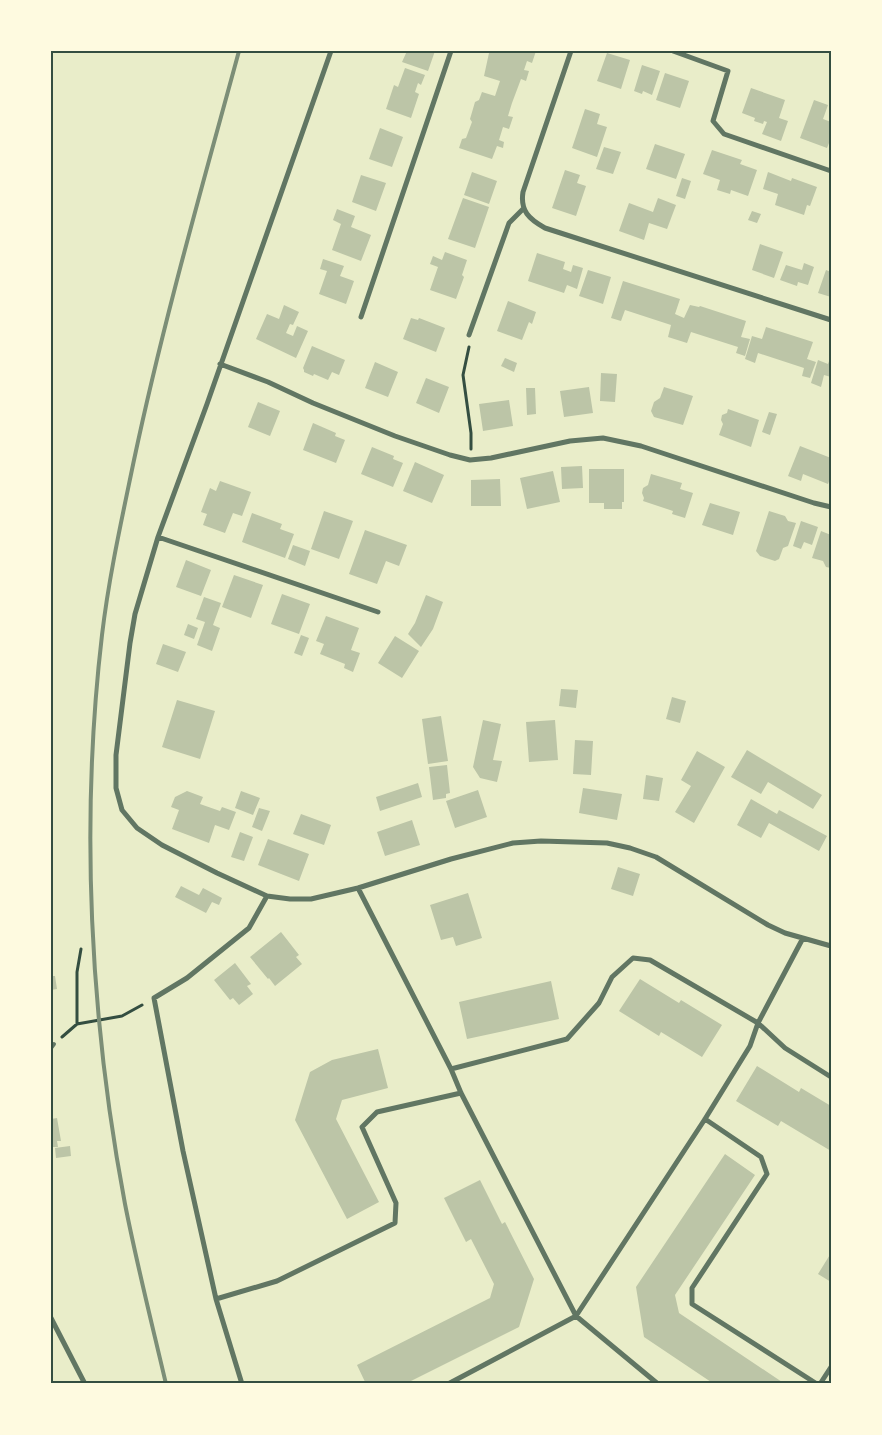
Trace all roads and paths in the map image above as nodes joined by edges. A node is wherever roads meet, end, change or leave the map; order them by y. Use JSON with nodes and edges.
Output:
{"nodes":[{"id":1,"x":331,"y":51,"type":"edge"},
{"id":2,"x":451,"y":51,"type":"edge"},
{"id":3,"x":571,"y":51,"type":"edge"},
{"id":4,"x":673,"y":51,"type":"edge"},
{"id":5,"x":831,"y":171,"type":"edge"},
{"id":6,"x":523,"y":208,"type":"junction"},
{"id":7,"x":361,"y":317,"type":"dead end"},
{"id":8,"x":831,"y":320,"type":"edge"},
{"id":9,"x":469,"y":335,"type":"joint"},
{"id":10,"x":220,"y":364,"type":"junction"},
{"id":11,"x":470,"y":460,"type":"junction"},
{"id":12,"x":831,"y":507,"type":"edge"},
{"id":13,"x":158,"y":536,"type":"junction"},
{"id":14,"x":378,"y":612,"type":"dead end"},
{"id":15,"x":358,"y":888,"type":"junction"},
{"id":16,"x":268,"y":896,"type":"junction"},
{"id":17,"x":803,"y":938,"type":"junction"},
{"id":18,"x":831,"y":946,"type":"edge"},
{"id":19,"x":81,"y":949,"type":"dead end"},
{"id":20,"x":154,"y":998,"type":"junction"},
{"id":21,"x":758,"y":1023,"type":"junction"},
{"id":22,"x":77,"y":1024,"type":"junction"},
{"id":23,"x":52,"y":1045,"type":"edge"},
{"id":24,"x":451,"y":1069,"type":"junction"},
{"id":25,"x":831,"y":1077,"type":"edge"},
{"id":26,"x":461,"y":1093,"type":"junction"},
{"id":27,"x":705,"y":1119,"type":"junction"},
{"id":28,"x":216,"y":1299,"type":"junction"},
{"id":29,"x":576,"y":1316,"type":"junction"},
{"id":30,"x":51,"y":1318,"type":"edge"},
{"id":31,"x":831,"y":1367,"type":"edge"},
{"id":32,"x":85,"y":1384,"type":"edge"},
{"id":33,"x":242,"y":1384,"type":"edge"},
{"id":34,"x":448,"y":1384,"type":"edge"},
{"id":35,"x":658,"y":1384,"type":"edge"},
{"id":36,"x":819,"y":1384,"type":"edge"}],
"edges":[{"from":1,"to":10,"type":"street"},
{"from":2,"to":7,"type":"street"},
{"from":3,"to":6,"type":"street"},
{"from":4,"to":5,"type":"street"},
{"from":6,"to":8,"type":"street"},
{"from":6,"to":9,"type":"street"},
{"from":9,"to":11,"type":"path"},
{"from":10,"to":11,"type":"street"},
{"from":10,"to":13,"type":"street"},
{"from":11,"to":12,"type":"street"},
{"from":13,"to":14,"type":"street"},
{"from":13,"to":16,"type":"street"},
{"from":15,"to":16,"type":"street"},
{"from":15,"to":17,"type":"street"},
{"from":15,"to":24,"type":"street"},
{"from":16,"to":20,"type":"street"},
{"from":17,"to":18,"type":"street"},
{"from":17,"to":21,"type":"street"},
{"from":19,"to":22,"type":"path"},
{"from":20,"to":22,"type":"path"},
{"from":20,"to":28,"type":"street"},
{"from":21,"to":24,"type":"street"},
{"from":21,"to":25,"type":"street"},
{"from":21,"to":27,"type":"street"},
{"from":22,"to":23,"type":"path"},
{"from":24,"to":26,"type":"street"},
{"from":26,"to":28,"type":"street"},
{"from":26,"to":29,"type":"street"},
{"from":27,"to":29,"type":"street"},
{"from":27,"to":36,"type":"street"},
{"from":28,"to":33,"type":"street"},
{"from":29,"to":34,"type":"street"},
{"from":29,"to":35,"type":"street"},
{"from":30,"to":32,"type":"street"},
{"from":31,"to":36,"type":"street"}]}
